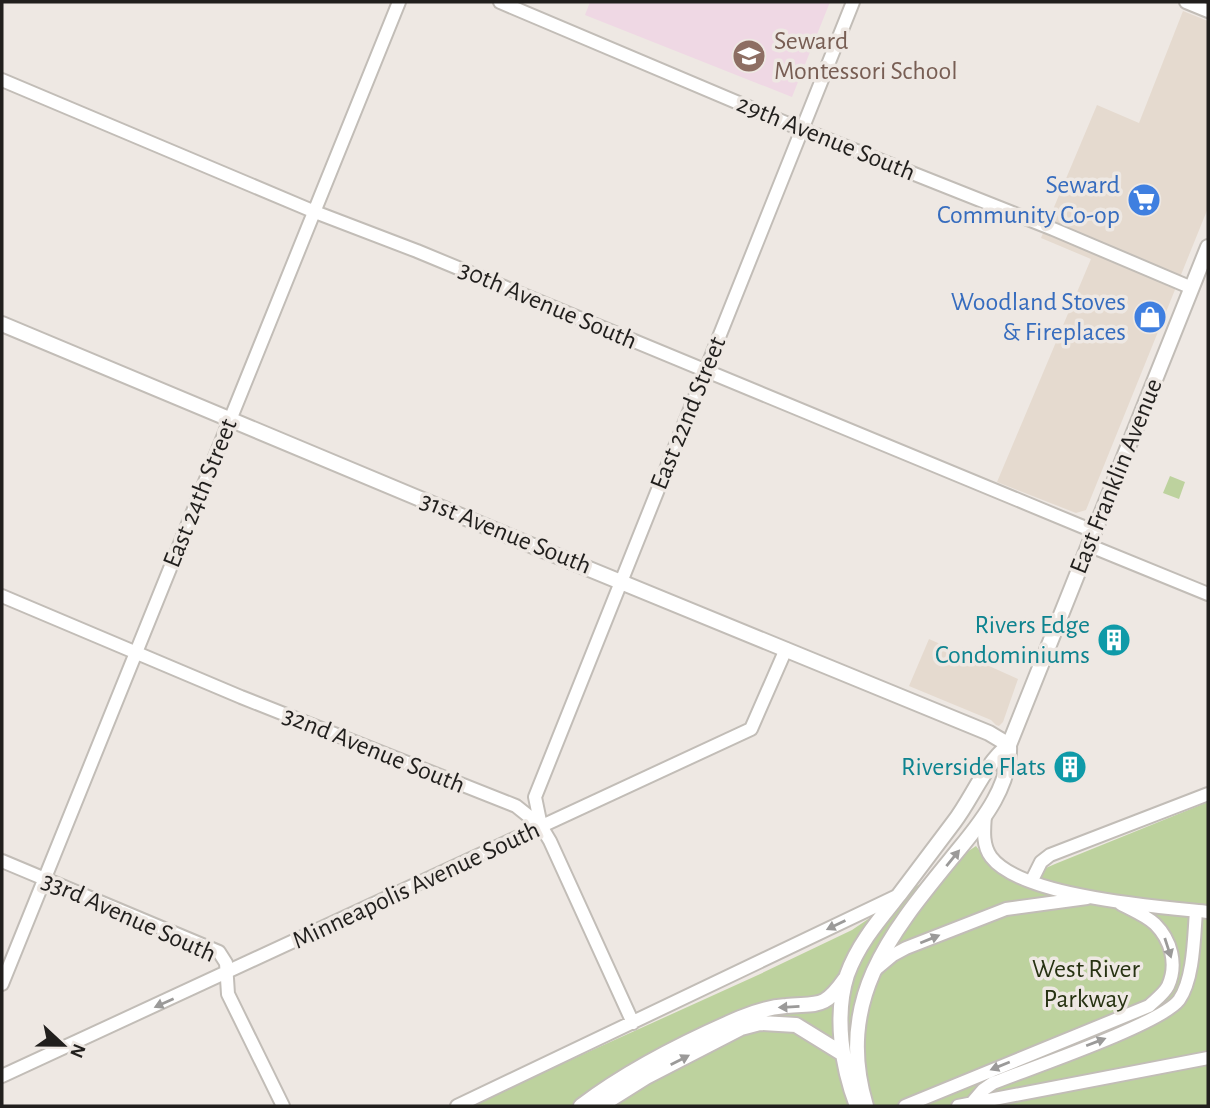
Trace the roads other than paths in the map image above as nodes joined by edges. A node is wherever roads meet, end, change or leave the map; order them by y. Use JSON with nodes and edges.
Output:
{"nodes":[{"id":1,"x":399,"y":2,"type":"edge"},
{"id":2,"x":500,"y":2,"type":"edge"},
{"id":3,"x":853,"y":2,"type":"edge"},
{"id":4,"x":1186,"y":2,"type":"edge"},
{"id":5,"x":1208,"y":11,"type":"edge"},
{"id":6,"x":2,"y":80,"type":"edge"},
{"id":7,"x":802,"y":130,"type":"junction"},
{"id":8,"x":315,"y":212,"type":"junction"},
{"id":9,"x":1208,"y":247,"type":"edge"},
{"id":10,"x":1208,"y":273,"type":"edge"},
{"id":11,"x":1208,"y":282,"type":"edge"},
{"id":12,"x":1192,"y":288,"type":"junction"},
{"id":13,"x":2,"y":324,"type":"edge"},
{"id":14,"x":705,"y":370,"type":"junction"},
{"id":15,"x":230,"y":418,"type":"junction"},
{"id":16,"x":1091,"y":538,"type":"junction"},
{"id":17,"x":621,"y":581,"type":"junction"},
{"id":18,"x":1208,"y":594,"type":"edge"},
{"id":19,"x":2,"y":596,"type":"edge"},
{"id":20,"x":786,"y":649,"type":"junction"},
{"id":21,"x":136,"y":652,"type":"junction"},
{"id":22,"x":1009,"y":745,"type":"junction"},
{"id":23,"x":1208,"y":794,"type":"edge"},
{"id":24,"x":985,"y":815,"type":"junction"},
{"id":25,"x":541,"y":826,"type":"junction"},
{"id":26,"x":2,"y":861,"type":"edge"},
{"id":27,"x":44,"y":878,"type":"junction"},
{"id":28,"x":1032,"y":880,"type":"junction"},
{"id":29,"x":898,"y":896,"type":"junction"},
{"id":30,"x":1090,"y":898,"type":"junction"},
{"id":31,"x":1121,"y":904,"type":"junction"},
{"id":32,"x":1202,"y":911,"type":"edge"},
{"id":33,"x":871,"y":973,"type":"junction"},
{"id":34,"x":226,"y":974,"type":"junction"},
{"id":35,"x":846,"y":978,"type":"junction"},
{"id":36,"x":2,"y":984,"type":"edge"},
{"id":37,"x":633,"y":1023,"type":"junction"},
{"id":38,"x":843,"y":1054,"type":"junction"},
{"id":39,"x":1208,"y":1058,"type":"edge"},
{"id":40,"x":2,"y":1076,"type":"edge"},
{"id":41,"x":860,"y":1101,"type":"edge"},
{"id":42,"x":964,"y":1105,"type":"edge"},
{"id":43,"x":283,"y":1106,"type":"edge"},
{"id":44,"x":457,"y":1106,"type":"edge"},
{"id":45,"x":581,"y":1106,"type":"edge"},
{"id":46,"x":600,"y":1106,"type":"edge"},
{"id":47,"x":905,"y":1106,"type":"edge"}],
"edges":[{"from":1,"to":8,"type":"street","name":"East 24th Street"},
{"from":2,"to":7,"type":"street","name":"29th Avenue South"},
{"from":3,"to":7,"type":"street","name":"East 22nd Street"},
{"from":4,"to":5,"type":"street"},
{"from":6,"to":8,"type":"street","name":"30th Avenue South"},
{"from":7,"to":12,"type":"street","name":"29th Avenue South"},
{"from":7,"to":14,"type":"street","name":"East 22nd Street"},
{"from":8,"to":14,"type":"street","name":"30th Avenue South"},
{"from":8,"to":15,"type":"street","name":"East 24th Street"},
{"from":9,"to":12,"type":"street","name":"East Franklin Avenue"},
{"from":10,"to":12,"type":"street"},
{"from":11,"to":12,"type":"street"},
{"from":12,"to":16,"type":"street","name":"East Franklin Avenue"},
{"from":13,"to":15,"type":"street","name":"31st Avenue South"},
{"from":14,"to":16,"type":"street","name":"30th Avenue South"},
{"from":14,"to":17,"type":"street","name":"East 22nd Street"},
{"from":15,"to":17,"type":"street","name":"31st Avenue South"},
{"from":15,"to":21,"type":"street","name":"East 24th Street"},
{"from":16,"to":18,"type":"street","name":"30th Avenue South"},
{"from":16,"to":22,"type":"street","name":"East Franklin Avenue"},
{"from":17,"to":20,"type":"street","name":"31st Avenue South"},
{"from":17,"to":25,"type":"street","name":"East 22nd Street"},
{"from":19,"to":21,"type":"street","name":"32nd Avenue South"},
{"from":20,"to":22,"type":"street","name":"31st Avenue South"},
{"from":20,"to":25,"type":"street","name":"Minneapolis Avenue South"},
{"from":21,"to":25,"type":"street","name":"32nd Avenue South"},
{"from":21,"to":27,"type":"street","name":"East 24th Street"},
{"from":22,"to":24,"type":"street","name":"East Franklin Avenue"},
{"from":22,"to":29,"type":"street","name":"East Franklin Avenue"},
{"from":23,"to":28,"type":"street"},
{"from":24,"to":28,"type":"street"},
{"from":33,"to":24,"type":"street","name":"East Franklin Avenue","one_way":true},
{"from":25,"to":34,"type":"street","name":"Minneapolis Avenue South"},
{"from":25,"to":37,"type":"street","name":"32nd Avenue South"},
{"from":26,"to":27,"type":"street","name":"33rd Avenue South"},
{"from":27,"to":34,"type":"street","name":"33rd Avenue South"},
{"from":27,"to":36,"type":"street","name":"East 24th Street"},
{"from":28,"to":30,"type":"street"},
{"from":29,"to":35,"type":"street","name":"East Franklin Avenue"},
{"from":29,"to":37,"type":"street","one_way":true},
{"from":30,"to":31,"type":"street"},
{"from":33,"to":30,"type":"street","one_way":true},
{"from":31,"to":32,"type":"street"},
{"from":31,"to":47,"type":"street","one_way":true},
{"from":42,"to":32,"type":"street","one_way":true},
{"from":33,"to":41,"type":"street","name":"East Franklin Avenue"},
{"from":34,"to":40,"type":"street","name":"Minneapolis Avenue South","one_way":true},
{"from":34,"to":43,"type":"street","name":"33rd Avenue South"},
{"from":35,"to":38,"type":"street","name":"East Franklin Avenue"},
{"from":35,"to":45,"type":"street","one_way":true},
{"from":37,"to":44,"type":"street"},
{"from":38,"to":41,"type":"street","name":"East Franklin Avenue"},
{"from":46,"to":38,"type":"street","one_way":true},
{"from":39,"to":42,"type":"street"}]}
